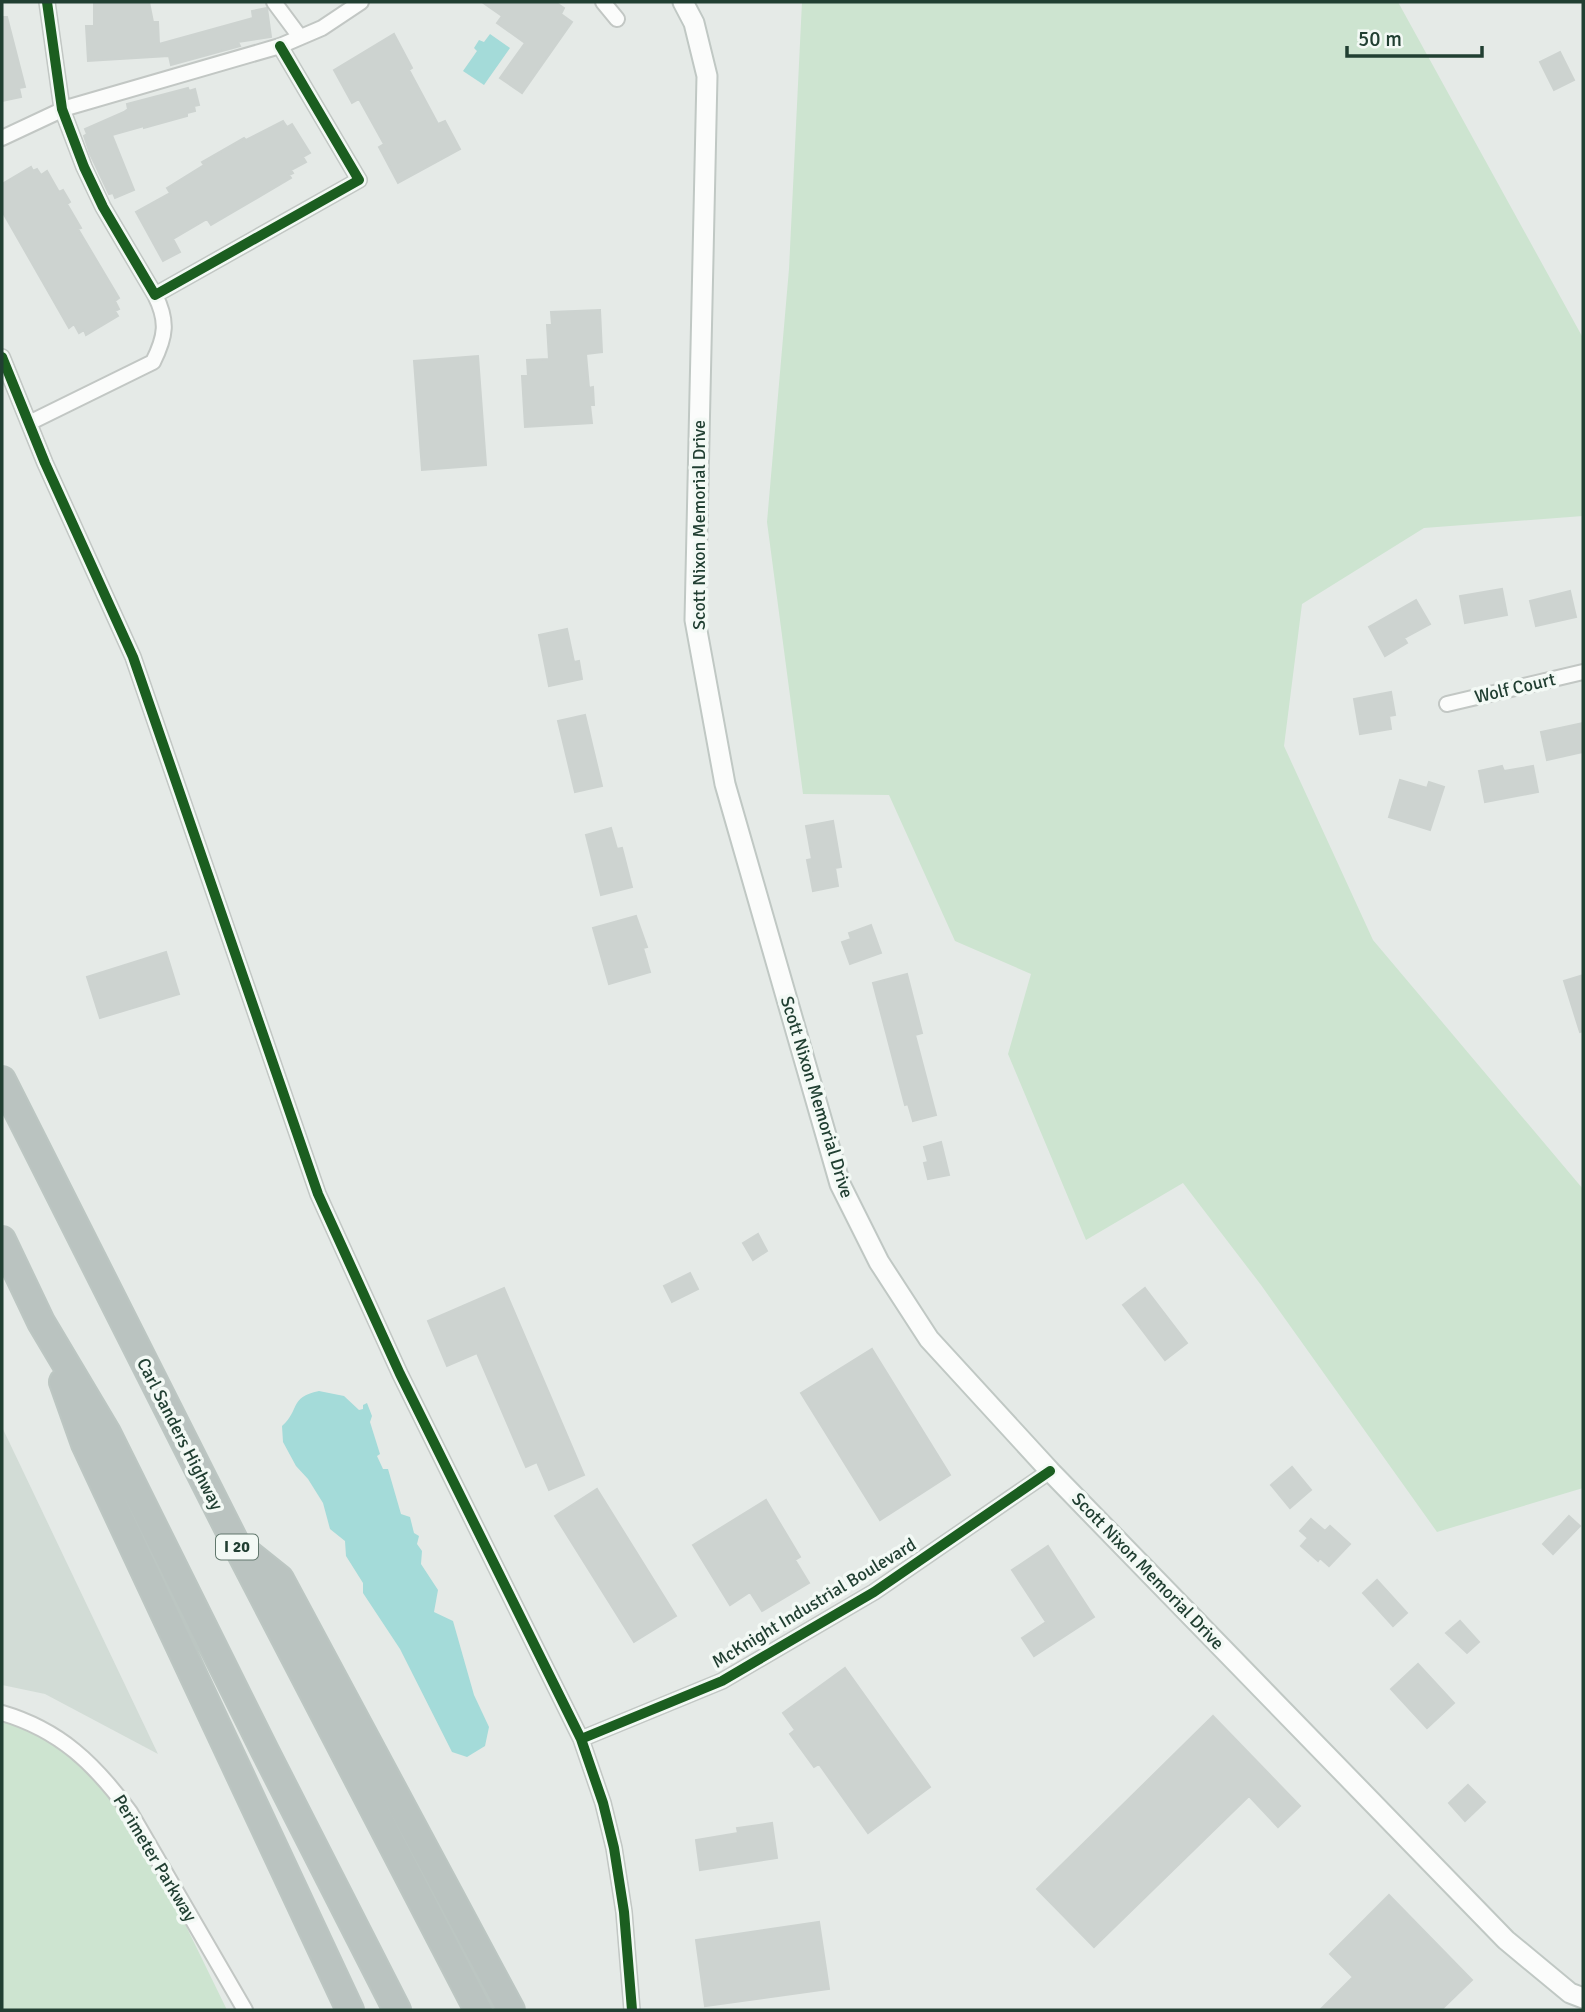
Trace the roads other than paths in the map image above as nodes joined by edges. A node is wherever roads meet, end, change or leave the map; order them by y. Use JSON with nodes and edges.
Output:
{"nodes":[{"id":1,"x":47,"y":2,"type":"edge"},
{"id":2,"x":274,"y":2,"type":"edge"},
{"id":3,"x":361,"y":2,"type":"edge"},
{"id":4,"x":603,"y":2,"type":"edge"},
{"id":5,"x":683,"y":2,"type":"edge"},
{"id":6,"x":617,"y":19,"type":"dead end"},
{"id":7,"x":300,"y":37,"type":"junction"},
{"id":8,"x":280,"y":46,"type":"junction"},
{"id":9,"x":62,"y":110,"type":"junction"},
{"id":10,"x":2,"y":138,"type":"edge"},
{"id":11,"x":155,"y":295,"type":"junction"},
{"id":12,"x":2,"y":357,"type":"edge"},
{"id":13,"x":29,"y":423,"type":"junction"},
{"id":14,"x":1583,"y":672,"type":"edge"},
{"id":15,"x":1447,"y":704,"type":"dead end"},
{"id":16,"x":2,"y":1080,"type":"edge"},
{"id":17,"x":2,"y":1240,"type":"edge"},
{"id":18,"x":41,"y":1322,"type":"junction"},
{"id":19,"x":1050,"y":1471,"type":"junction"},
{"id":20,"x":235,"y":1542,"type":"junction"},
{"id":21,"x":2,"y":1713,"type":"edge"},
{"id":22,"x":581,"y":1739,"type":"junction"},
{"id":23,"x":1583,"y":1998,"type":"edge"},
{"id":24,"x":244,"y":2010,"type":"edge"},
{"id":25,"x":350,"y":2010,"type":"edge"},
{"id":26,"x":397,"y":2010,"type":"edge"},
{"id":27,"x":478,"y":2010,"type":"edge"},
{"id":28,"x":511,"y":2010,"type":"edge"},
{"id":29,"x":632,"y":2010,"type":"edge"}],
"edges":[{"from":1,"to":9,"type":"street"},
{"from":2,"to":7,"type":"street"},
{"from":3,"to":7,"type":"street"},
{"from":4,"to":6,"type":"street"},
{"from":5,"to":19,"type":"main road","name":"Scott Nixon Memorial Drive"},
{"from":7,"to":8,"type":"street"},
{"from":8,"to":9,"type":"street"},
{"from":8,"to":11,"type":"street"},
{"from":9,"to":10,"type":"street"},
{"from":9,"to":11,"type":"street"},
{"from":11,"to":13,"type":"street"},
{"from":12,"to":13,"type":"street"},
{"from":13,"to":22,"type":"street"},
{"from":14,"to":15,"type":"street","name":"Wolf Court"},
{"from":16,"to":20,"type":"highway","name":"Carl Sanders Highway","number":"I 20"},
{"from":17,"to":18,"type":"highway"},
{"from":18,"to":25,"type":"highway"},
{"from":18,"to":26,"type":"highway"},
{"from":19,"to":22,"type":"street","name":"McKnight Industrial Boulevard"},
{"from":19,"to":23,"type":"main road","name":"Scott Nixon Memorial Drive"},
{"from":20,"to":27,"type":"highway","name":"Carl Sanders Highway","number":"I 20"},
{"from":20,"to":28,"type":"highway"},
{"from":21,"to":24,"type":"street","name":"Perimeter Parkway"},
{"from":22,"to":29,"type":"street"}]}
